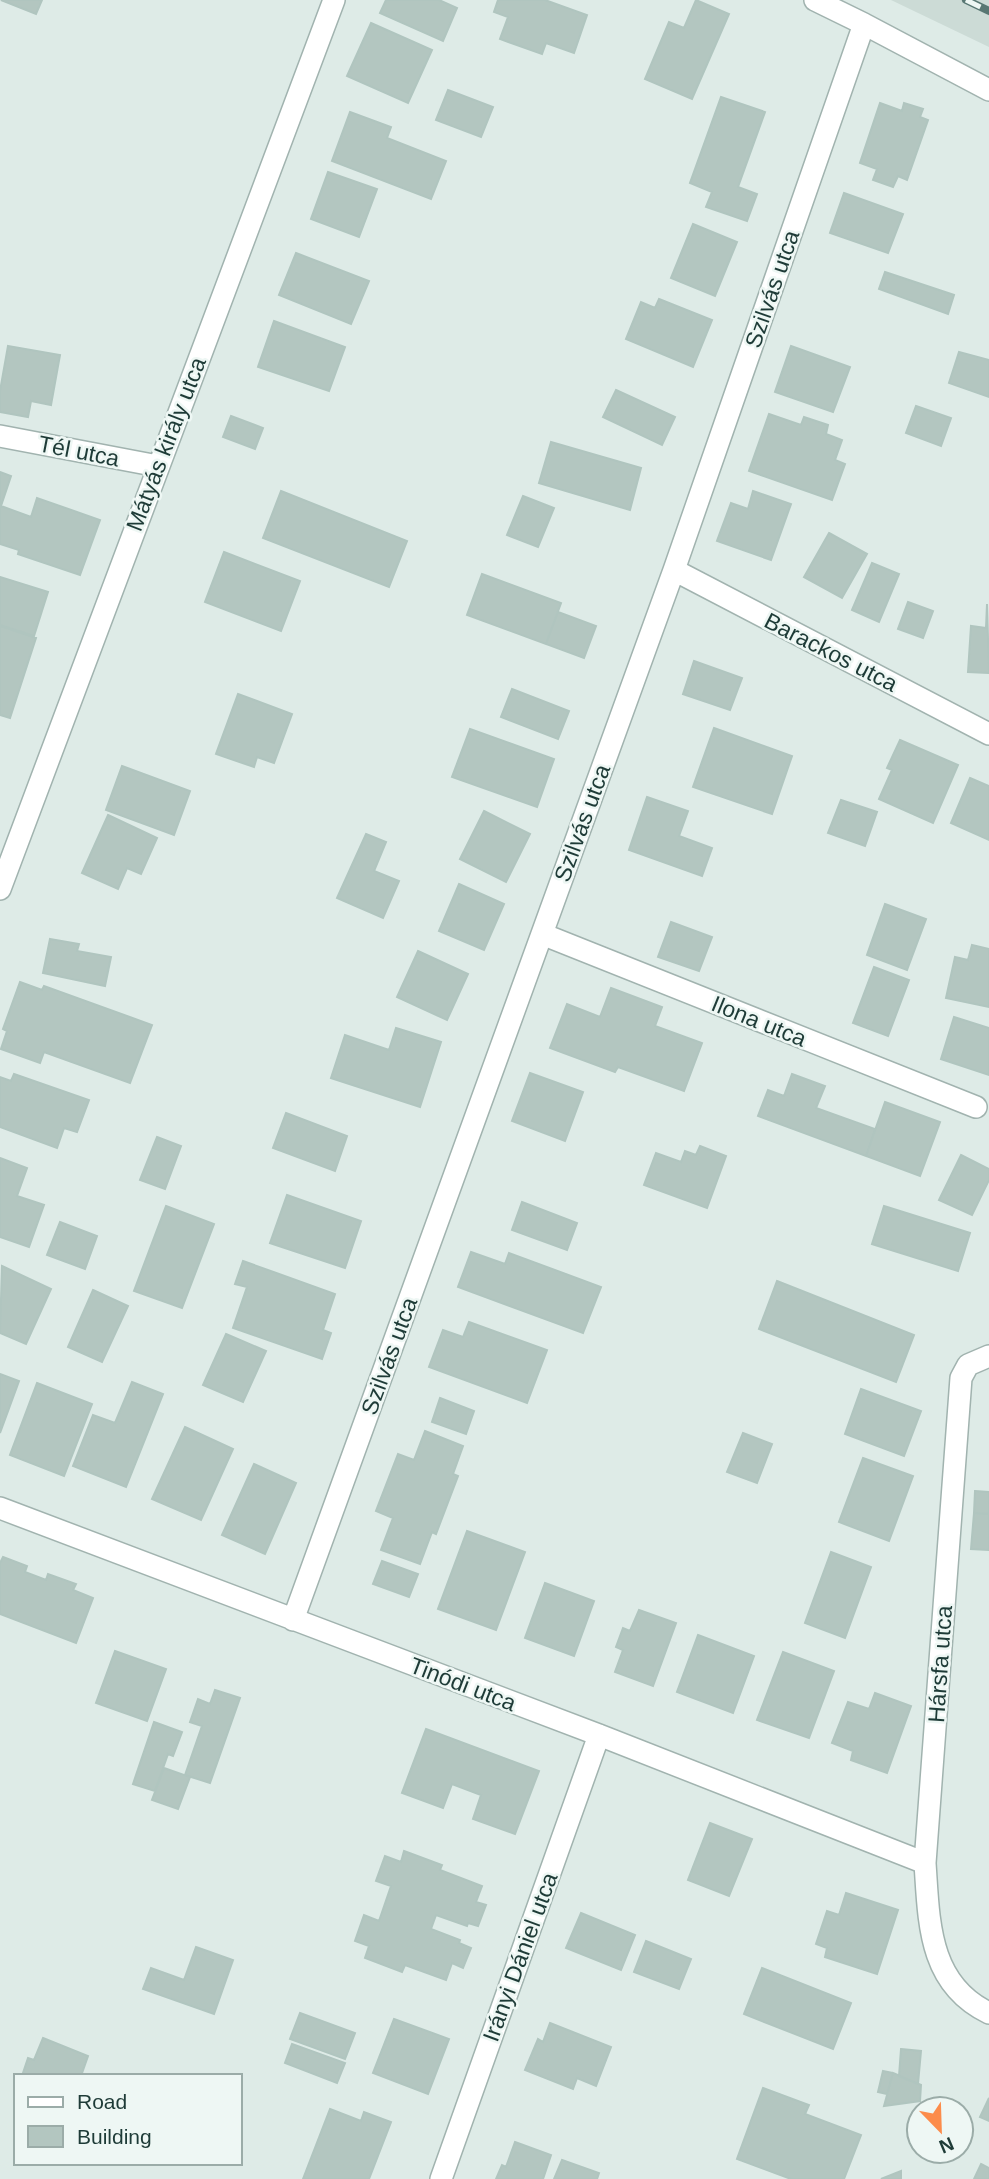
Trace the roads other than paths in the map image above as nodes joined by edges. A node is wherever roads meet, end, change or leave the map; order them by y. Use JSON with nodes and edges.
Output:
{"nodes":[{"id":1,"x":334,"y":0,"type":"edge"},
{"id":2,"x":815,"y":0,"type":"edge"},
{"id":3,"x":864,"y":23,"type":"junction"},
{"id":4,"x":989,"y":90,"type":"edge"},
{"id":5,"x":0,"y":436,"type":"edge"},
{"id":6,"x":158,"y":466,"type":"junction"},
{"id":7,"x":674,"y":570,"type":"junction"},
{"id":8,"x":989,"y":734,"type":"edge"},
{"id":9,"x":0,"y":889,"type":"edge"},
{"id":10,"x":542,"y":934,"type":"junction"},
{"id":11,"x":976,"y":1107,"type":"dead end"},
{"id":12,"x":989,"y":1356,"type":"edge"},
{"id":13,"x":0,"y":1508,"type":"edge"},
{"id":14,"x":293,"y":1620,"type":"junction"},
{"id":15,"x":599,"y":1735,"type":"junction"},
{"id":16,"x":925,"y":1863,"type":"junction"},
{"id":17,"x":989,"y":2013,"type":"edge"},
{"id":18,"x":441,"y":2179,"type":"edge"}],
"edges":[{"from":1,"to":6,"type":"street","name":"Mátyás király utca"},
{"from":2,"to":3,"type":"street"},
{"from":3,"to":4,"type":"street"},
{"from":3,"to":7,"type":"street","name":"Szilvás utca"},
{"from":5,"to":6,"type":"street","name":"Tél utca"},
{"from":6,"to":9,"type":"street","name":"Mátyás király utca"},
{"from":7,"to":8,"type":"street","name":"Barackos utca"},
{"from":7,"to":10,"type":"street","name":"Szilvás utca"},
{"from":10,"to":11,"type":"street","name":"Ilona utca"},
{"from":10,"to":14,"type":"street","name":"Szilvás utca"},
{"from":12,"to":16,"type":"street","name":"Hársfa utca"},
{"from":13,"to":14,"type":"street","name":"Tinódi utca"},
{"from":14,"to":15,"type":"street","name":"Tinódi utca"},
{"from":15,"to":16,"type":"street","name":"Tinódi utca"},
{"from":15,"to":18,"type":"street","name":"Irányi Dániel utca"},
{"from":16,"to":17,"type":"street","name":"Hársfa utca"}]}
